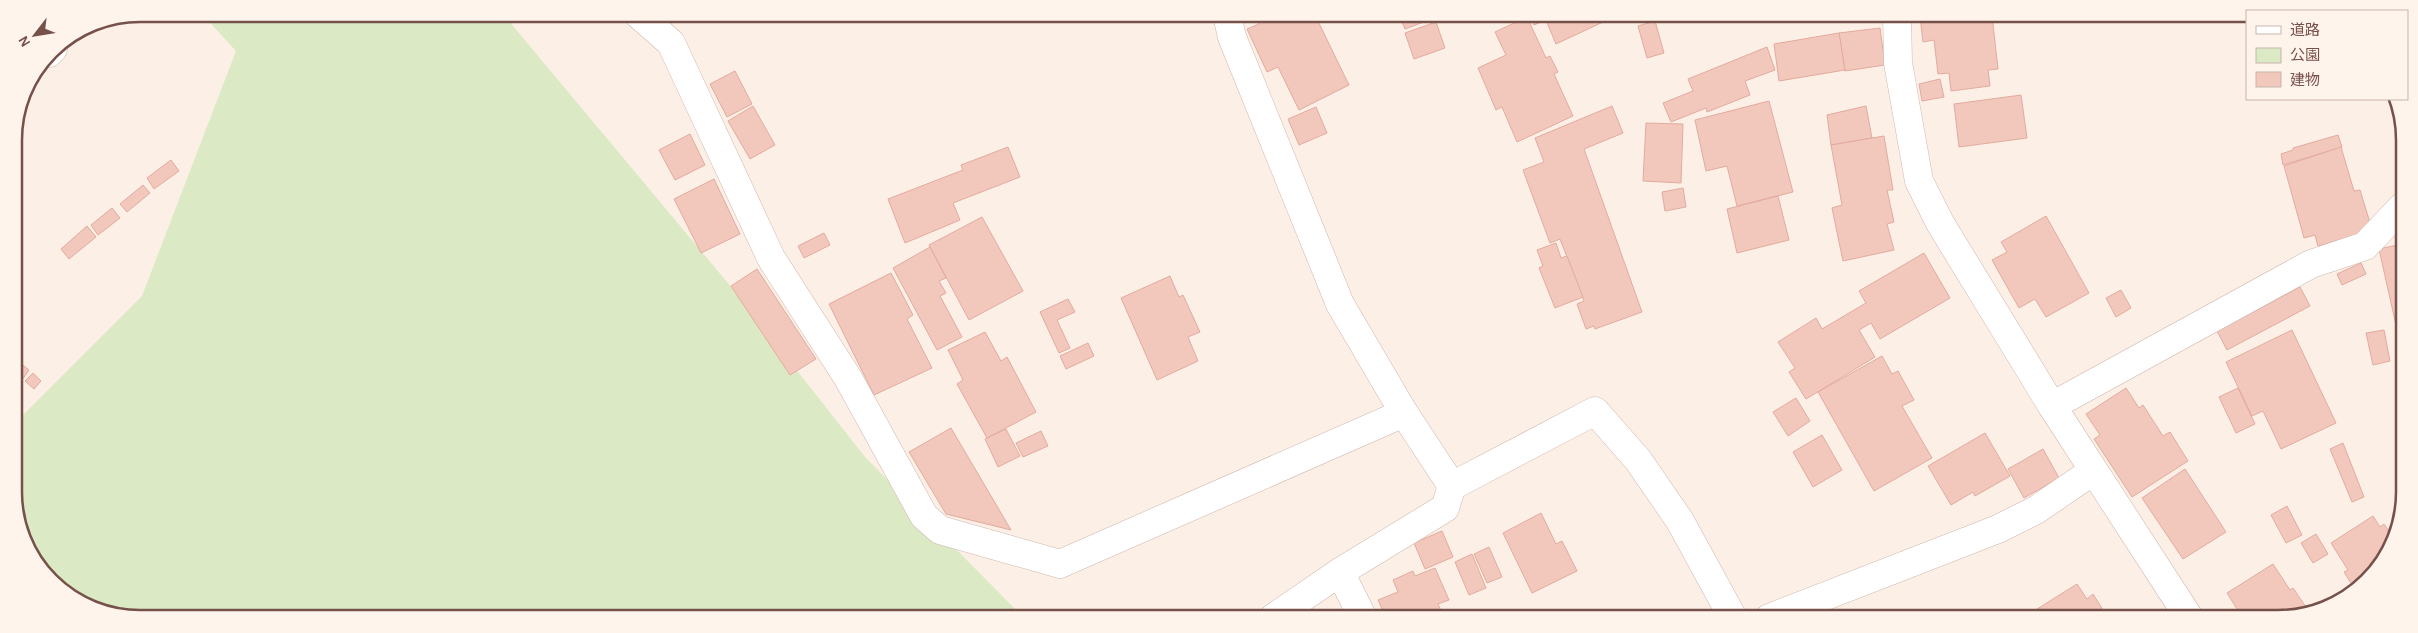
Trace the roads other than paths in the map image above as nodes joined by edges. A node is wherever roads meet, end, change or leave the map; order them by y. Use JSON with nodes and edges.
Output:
{"nodes":[{"id":1,"x":647,"y":22,"type":"edge"},
{"id":2,"x":1229,"y":22,"type":"edge"},
{"id":3,"x":1897,"y":22,"type":"edge"},
{"id":4,"x":2396,"y":213,"type":"edge"},
{"id":5,"x":2052,"y":406,"type":"junction"},
{"id":6,"x":1404,"y":413,"type":"junction"},
{"id":7,"x":2093,"y":471,"type":"junction"},
{"id":8,"x":1452,"y":486,"type":"junction"},
{"id":9,"x":1340,"y":572,"type":"junction"},
{"id":10,"x":1285,"y":610,"type":"edge"},
{"id":11,"x":1359,"y":610,"type":"edge"},
{"id":12,"x":1728,"y":610,"type":"edge"},
{"id":13,"x":1790,"y":610,"type":"edge"},
{"id":14,"x":2184,"y":610,"type":"edge"}],
"edges":[{"from":1,"to":6,"type":"street"},
{"from":2,"to":6,"type":"street"},
{"from":3,"to":5,"type":"street"},
{"from":4,"to":5,"type":"street"},
{"from":5,"to":7,"type":"street"},
{"from":6,"to":8,"type":"street"},
{"from":7,"to":13,"type":"street"},
{"from":7,"to":14,"type":"street"},
{"from":8,"to":9,"type":"street"},
{"from":8,"to":12,"type":"street"},
{"from":9,"to":10,"type":"street"},
{"from":9,"to":11,"type":"street"}]}
